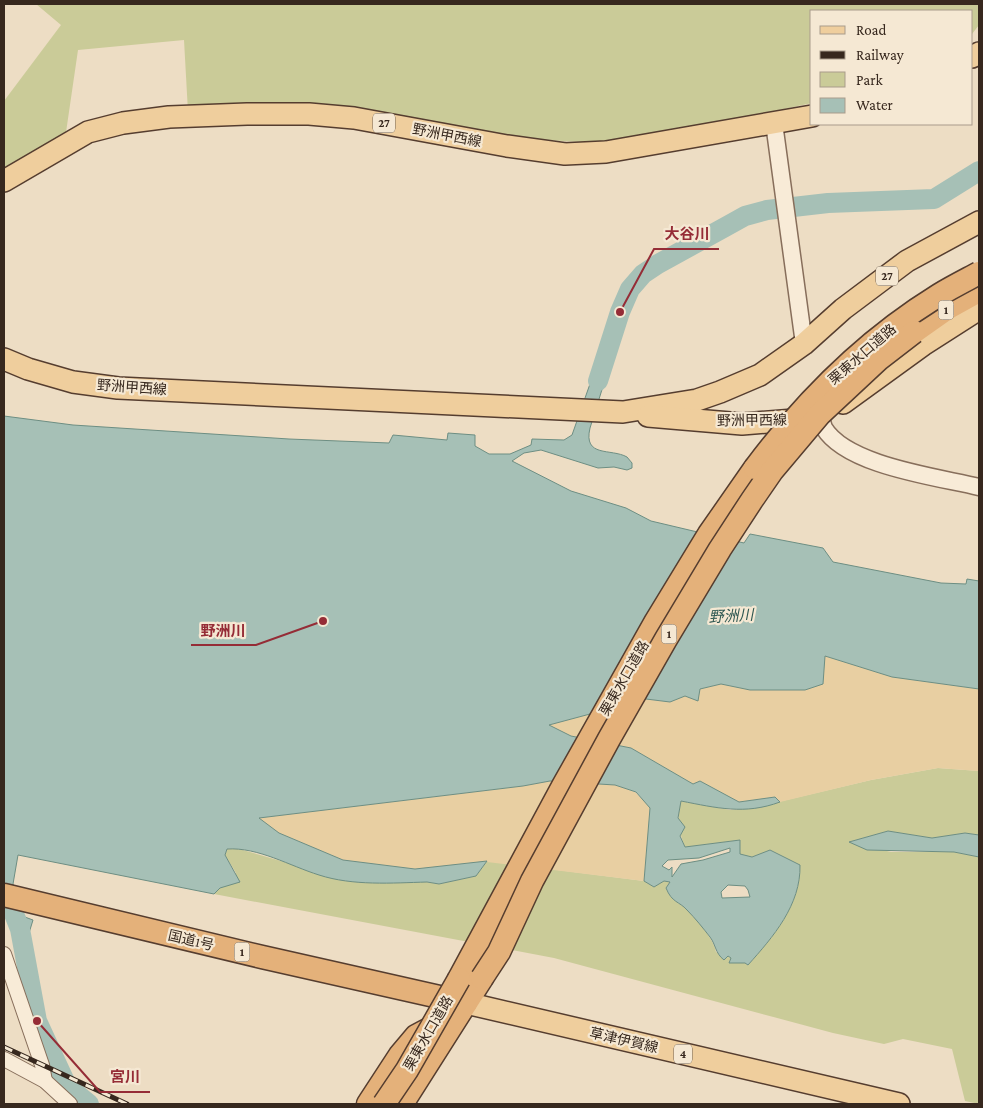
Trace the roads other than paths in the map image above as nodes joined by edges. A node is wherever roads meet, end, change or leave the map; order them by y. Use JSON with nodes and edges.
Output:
{"nodes":[{"id":1,"x":810,"y":116,"type":"edge"},
{"id":2,"x":774,"y":122,"type":"junction"},
{"id":3,"x":4,"y":180,"type":"edge"},
{"id":4,"x":979,"y":222,"type":"edge"},
{"id":5,"x":979,"y":273,"type":"edge"},
{"id":6,"x":979,"y":291,"type":"edge"},
{"id":7,"x":979,"y":309,"type":"edge"},
{"id":8,"x":804,"y":344,"type":"junction"},
{"id":9,"x":4,"y":359,"type":"edge"},
{"id":10,"x":614,"y":412,"type":"junction"},
{"id":11,"x":821,"y":418,"type":"junction"},
{"id":12,"x":979,"y":487,"type":"edge"},
{"id":13,"x":11,"y":897,"type":"edge"},
{"id":14,"x":4,"y":954,"type":"edge"},
{"id":15,"x":466,"y":1003,"type":"junction"},
{"id":16,"x":4,"y":1059,"type":"edge"},
{"id":17,"x":45,"y":1081,"type":"junction"},
{"id":18,"x":70,"y":1104,"type":"edge"},
{"id":19,"x":368,"y":1104,"type":"edge"},
{"id":20,"x":384,"y":1104,"type":"edge"},
{"id":21,"x":402,"y":1104,"type":"edge"},
{"id":22,"x":899,"y":1104,"type":"edge"}],
"edges":[{"from":1,"to":2,"type":"main road","name":"野洲甲西線","number":"27"},
{"from":2,"to":3,"type":"main road","name":"野洲甲西線","number":"27"},
{"from":2,"to":8,"type":"street"},
{"from":4,"to":8,"type":"main road","number":"27"},
{"from":5,"to":20,"type":"highway","name":"栗東水口道路","number":"1","bridge":true},
{"from":6,"to":15,"type":"highway","name":"栗東水口道路","number":"1","bridge":true},
{"from":7,"to":11,"type":"main road"},
{"from":8,"to":10,"type":"main road","name":"野洲甲西線","number":"27"},
{"from":9,"to":10,"type":"main road","name":"野洲甲西線","number":"27"},
{"from":10,"to":11,"type":"main road","name":"野洲甲西線","number":"27"},
{"from":11,"to":12,"type":"street"},
{"from":13,"to":15,"type":"highway","name":"国道1号","number":"1"},
{"from":14,"to":17,"type":"street"},
{"from":15,"to":19,"type":"highway","number":"1"},
{"from":15,"to":21,"type":"highway","number":"1"},
{"from":15,"to":22,"type":"main road","name":"草津伊賀線","number":"4"},
{"from":16,"to":17,"type":"street"},
{"from":17,"to":18,"type":"street"}]}
